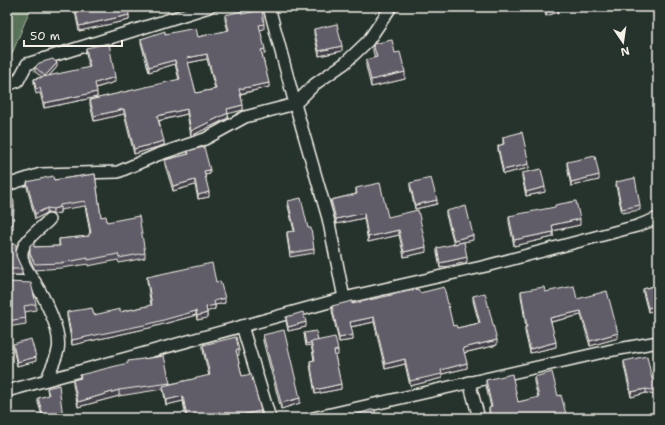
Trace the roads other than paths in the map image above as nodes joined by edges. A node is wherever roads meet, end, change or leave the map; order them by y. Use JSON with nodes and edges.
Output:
{"nodes":[{"id":1,"x":209,"y":7,"type":"edge"},
{"id":2,"x":270,"y":7,"type":"edge"},
{"id":3,"x":391,"y":7,"type":"edge"},
{"id":4,"x":7,"y":85,"type":"edge"},
{"id":5,"x":295,"y":104,"type":"junction"},
{"id":6,"x":7,"y":185,"type":"edge"},
{"id":7,"x":658,"y":218,"type":"edge"},
{"id":8,"x":49,"y":220,"type":"dead end"},
{"id":9,"x":7,"y":281,"type":"edge"},
{"id":10,"x":35,"y":282,"type":"junction"},
{"id":11,"x":344,"y":298,"type":"junction"},
{"id":12,"x":242,"y":326,"type":"junction"},
{"id":13,"x":658,"y":342,"type":"edge"},
{"id":14,"x":47,"y":379,"type":"junction"},
{"id":15,"x":469,"y":382,"type":"junction"},
{"id":16,"x":7,"y":391,"type":"edge"},
{"id":17,"x":270,"y":418,"type":"edge"},
{"id":18,"x":313,"y":418,"type":"edge"},
{"id":19,"x":479,"y":418,"type":"edge"}],
"edges":[{"from":1,"to":4,"type":"street"},
{"from":2,"to":5,"type":"street"},
{"from":3,"to":5,"type":"street"},
{"from":5,"to":6,"type":"street"},
{"from":5,"to":11,"type":"street"},
{"from":7,"to":11,"type":"street"},
{"from":8,"to":10,"type":"street"},
{"from":9,"to":10,"type":"street"},
{"from":10,"to":14,"type":"street"},
{"from":11,"to":12,"type":"street"},
{"from":12,"to":14,"type":"street"},
{"from":12,"to":17,"type":"street"},
{"from":13,"to":15,"type":"street"},
{"from":14,"to":16,"type":"street"},
{"from":15,"to":18,"type":"street"},
{"from":15,"to":19,"type":"street"}]}
